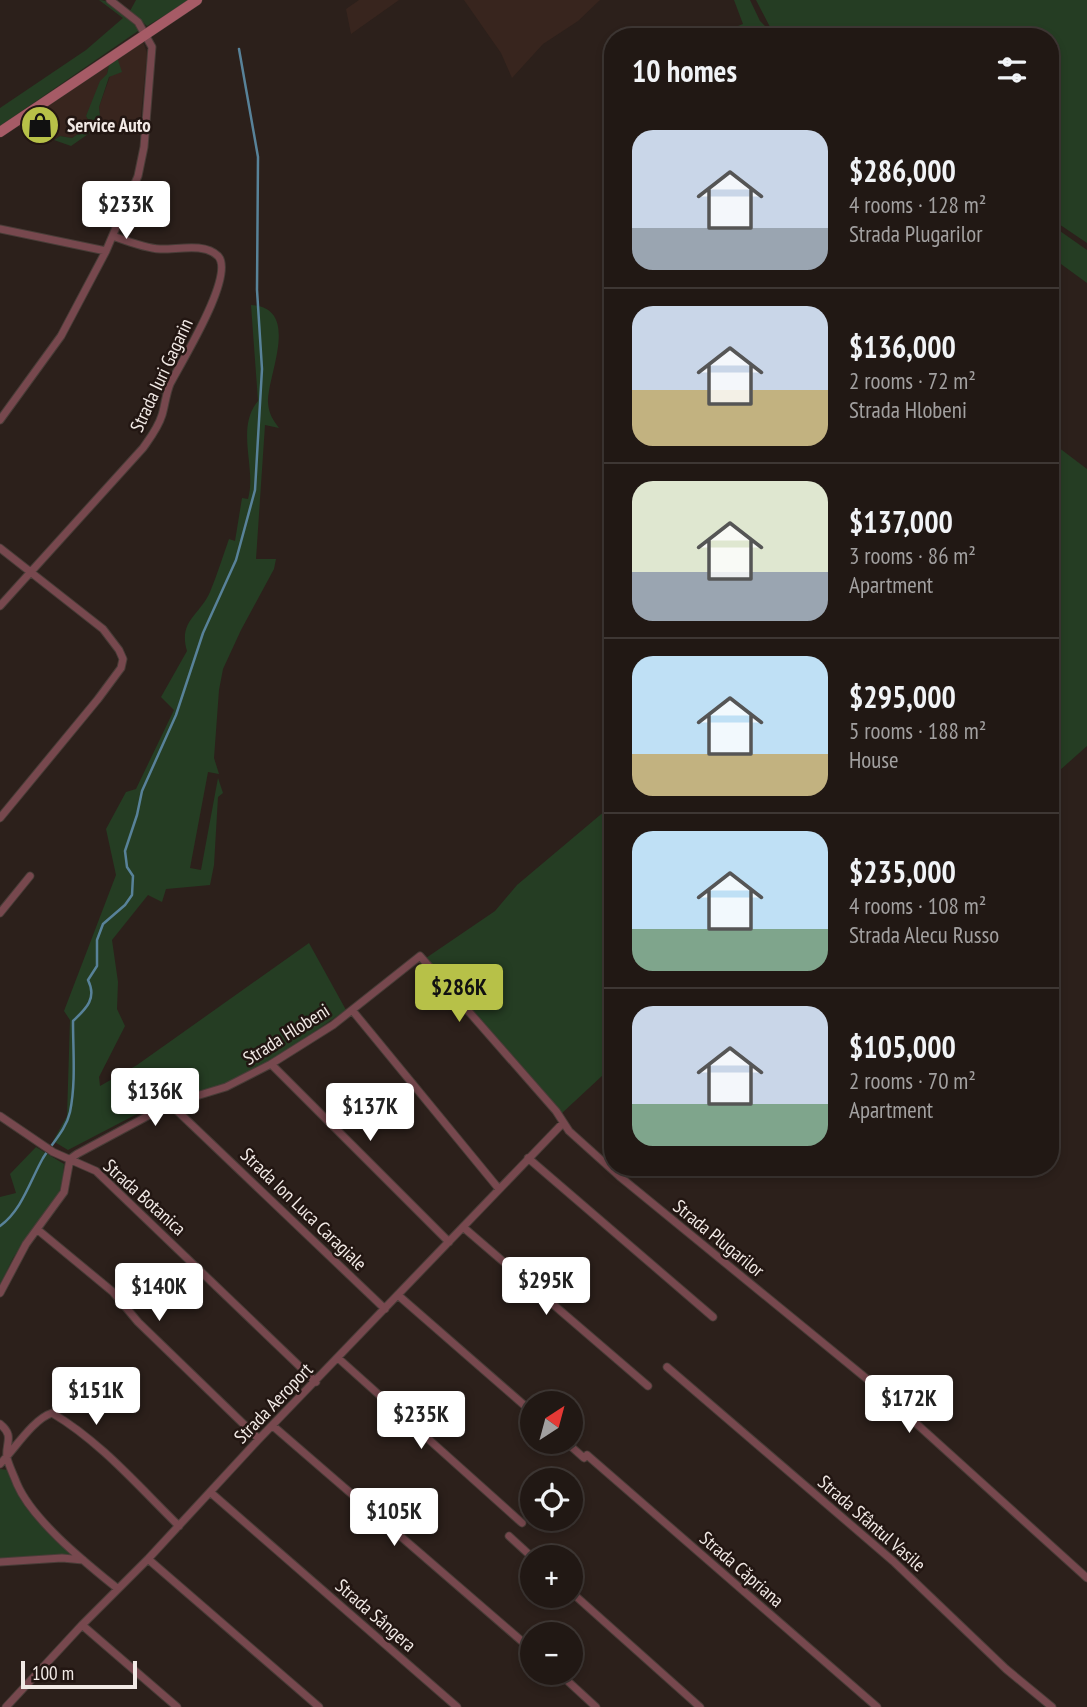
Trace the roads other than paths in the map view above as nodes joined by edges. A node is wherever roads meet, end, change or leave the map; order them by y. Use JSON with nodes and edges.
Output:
{"nodes":[{"id":1,"x":110,"y":0,"type":"edge"},
{"id":2,"x":197,"y":0,"type":"edge"},
{"id":3,"x":150,"y":31,"type":"junction"},
{"id":4,"x":0,"y":132,"type":"edge"},
{"id":5,"x":0,"y":229,"type":"edge"},
{"id":6,"x":113,"y":236,"type":"junction"},
{"id":7,"x":106,"y":251,"type":"junction"},
{"id":8,"x":0,"y":419,"type":"edge"},
{"id":9,"x":0,"y":548,"type":"edge"},
{"id":10,"x":30,"y":573,"type":"junction"},
{"id":11,"x":0,"y":606,"type":"edge"},
{"id":12,"x":0,"y":818,"type":"edge"},
{"id":13,"x":30,"y":876,"type":"dead end"},
{"id":14,"x":0,"y":913,"type":"edge"},
{"id":15,"x":352,"y":1010,"type":"junction"},
{"id":16,"x":271,"y":1064,"type":"junction"},
{"id":17,"x":170,"y":1104,"type":"junction"},
{"id":18,"x":0,"y":1116,"type":"edge"},
{"id":19,"x":563,"y":1123,"type":"junction"},
{"id":20,"x":528,"y":1158,"type":"junction"},
{"id":21,"x":70,"y":1159,"type":"junction"},
{"id":22,"x":604,"y":1162,"type":"edge"},
{"id":23,"x":620,"y":1176,"type":"edge"},
{"id":24,"x":499,"y":1189,"type":"junction"},
{"id":25,"x":463,"y":1227,"type":"junction"},
{"id":26,"x":38,"y":1230,"type":"junction"},
{"id":27,"x":449,"y":1242,"type":"junction"},
{"id":28,"x":0,"y":1293,"type":"edge"},
{"id":29,"x":399,"y":1296,"type":"junction"},
{"id":30,"x":386,"y":1309,"type":"junction"},
{"id":31,"x":713,"y":1317,"type":"dead end"},
{"id":32,"x":338,"y":1358,"type":"junction"},
{"id":33,"x":667,"y":1367,"type":"dead end"},
{"id":34,"x":316,"y":1382,"type":"junction"},
{"id":35,"x":648,"y":1387,"type":"dead end"},
{"id":36,"x":520,"y":1402,"type":"edge"},
{"id":37,"x":0,"y":1424,"type":"edge"},
{"id":38,"x":273,"y":1426,"type":"junction"},
{"id":39,"x":259,"y":1440,"type":"junction"},
{"id":40,"x":583,"y":1454,"type":"edge"},
{"id":41,"x":7,"y":1457,"type":"junction"},
{"id":42,"x":0,"y":1464,"type":"edge"},
{"id":43,"x":209,"y":1492,"type":"junction"},
{"id":44,"x":520,"y":1521,"type":"edge"},
{"id":45,"x":179,"y":1526,"type":"junction"},
{"id":46,"x":509,"y":1536,"type":"dead end"},
{"id":47,"x":520,"y":1546,"type":"edge"},
{"id":48,"x":148,"y":1559,"type":"junction"},
{"id":49,"x":83,"y":1560,"type":"junction"},
{"id":50,"x":0,"y":1562,"type":"edge"},
{"id":51,"x":1087,"y":1578,"type":"edge"},
{"id":52,"x":118,"y":1589,"type":"junction"},
{"id":53,"x":583,"y":1603,"type":"edge"},
{"id":54,"x":82,"y":1625,"type":"junction"},
{"id":55,"x":520,"y":1640,"type":"edge"},
{"id":56,"x":572,"y":1685,"type":"edge"},
{"id":57,"x":11,"y":1706,"type":"edge"},
{"id":58,"x":177,"y":1707,"type":"edge"},
{"id":59,"x":319,"y":1707,"type":"edge"},
{"id":60,"x":457,"y":1707,"type":"edge"},
{"id":61,"x":596,"y":1707,"type":"edge"},
{"id":62,"x":700,"y":1707,"type":"edge"},
{"id":63,"x":877,"y":1707,"type":"edge"},
{"id":64,"x":1052,"y":1707,"type":"edge"}],
"edges":[{"from":1,"to":3,"type":"street"},
{"from":2,"to":3,"type":"main road"},
{"from":3,"to":4,"type":"main road"},
{"from":3,"to":6,"type":"street"},
{"from":5,"to":7,"type":"street"},
{"from":6,"to":7,"type":"street"},
{"from":6,"to":10,"type":"street","name":"Strada Iuri Gagarin"},
{"from":7,"to":8,"type":"street"},
{"from":9,"to":10,"type":"street"},
{"from":10,"to":11,"type":"street","name":"Strada Iuri Gagarin"},
{"from":10,"to":12,"type":"street"},
{"from":13,"to":14,"type":"street"},
{"from":15,"to":16,"type":"street","name":"Strada Hlobeni"},
{"from":15,"to":19,"type":"street","name":"Strada Plugarilor"},
{"from":15,"to":24,"type":"street"},
{"from":16,"to":17,"type":"street","name":"Strada Hlobeni"},
{"from":16,"to":27,"type":"street"},
{"from":17,"to":21,"type":"street","name":"Strada Hlobeni"},
{"from":17,"to":30,"type":"street","name":"Strada Ion Luca Caragiale"},
{"from":18,"to":21,"type":"street","name":"Strada Botanica"},
{"from":19,"to":20,"type":"street","name":"Strada Aeroport"},
{"from":19,"to":22,"type":"street","name":"Strada Plugarilor"},
{"from":20,"to":24,"type":"street","name":"Strada Aeroport"},
{"from":20,"to":31,"type":"street"},
{"from":21,"to":26,"type":"street"},
{"from":21,"to":34,"type":"street","name":"Strada Botanica"},
{"from":23,"to":51,"type":"street","name":"Strada Plugarilor"},
{"from":24,"to":25,"type":"street","name":"Strada Aeroport"},
{"from":25,"to":27,"type":"street","name":"Strada Aeroport"},
{"from":25,"to":35,"type":"street"},
{"from":26,"to":28,"type":"street"},
{"from":26,"to":39,"type":"street"},
{"from":27,"to":29,"type":"street","name":"Strada Aeroport"},
{"from":29,"to":30,"type":"street","name":"Strada Aeroport"},
{"from":29,"to":36,"type":"street"},
{"from":30,"to":32,"type":"street","name":"Strada Aeroport"},
{"from":32,"to":34,"type":"street","name":"Strada Aeroport"},
{"from":32,"to":44,"type":"street"},
{"from":33,"to":64,"type":"street","name":"Strada Sfântul Vasile"},
{"from":34,"to":38,"type":"street","name":"Strada Aeroport"},
{"from":37,"to":41,"type":"street"},
{"from":38,"to":39,"type":"street","name":"Strada Aeroport"},
{"from":38,"to":55,"type":"street"},
{"from":39,"to":43,"type":"street","name":"Strada Aeroport"},
{"from":40,"to":63,"type":"street","name":"Strada Căpriana"},
{"from":41,"to":42,"type":"street"},
{"from":41,"to":45,"type":"street"},
{"from":41,"to":49,"type":"street"},
{"from":43,"to":45,"type":"street","name":"Strada Aeroport"},
{"from":43,"to":60,"type":"street","name":"Strada Sângera"},
{"from":45,"to":48,"type":"street","name":"Strada Aeroport"},
{"from":46,"to":47,"type":"street"},
{"from":48,"to":52,"type":"street","name":"Strada Aeroport"},
{"from":48,"to":59,"type":"street"},
{"from":49,"to":50,"type":"street"},
{"from":49,"to":52,"type":"street"},
{"from":52,"to":54,"type":"street","name":"Strada Aeroport"},
{"from":53,"to":62,"type":"street"},
{"from":54,"to":57,"type":"street","name":"Strada Aeroport"},
{"from":54,"to":58,"type":"street"},
{"from":56,"to":61,"type":"street"}]}
